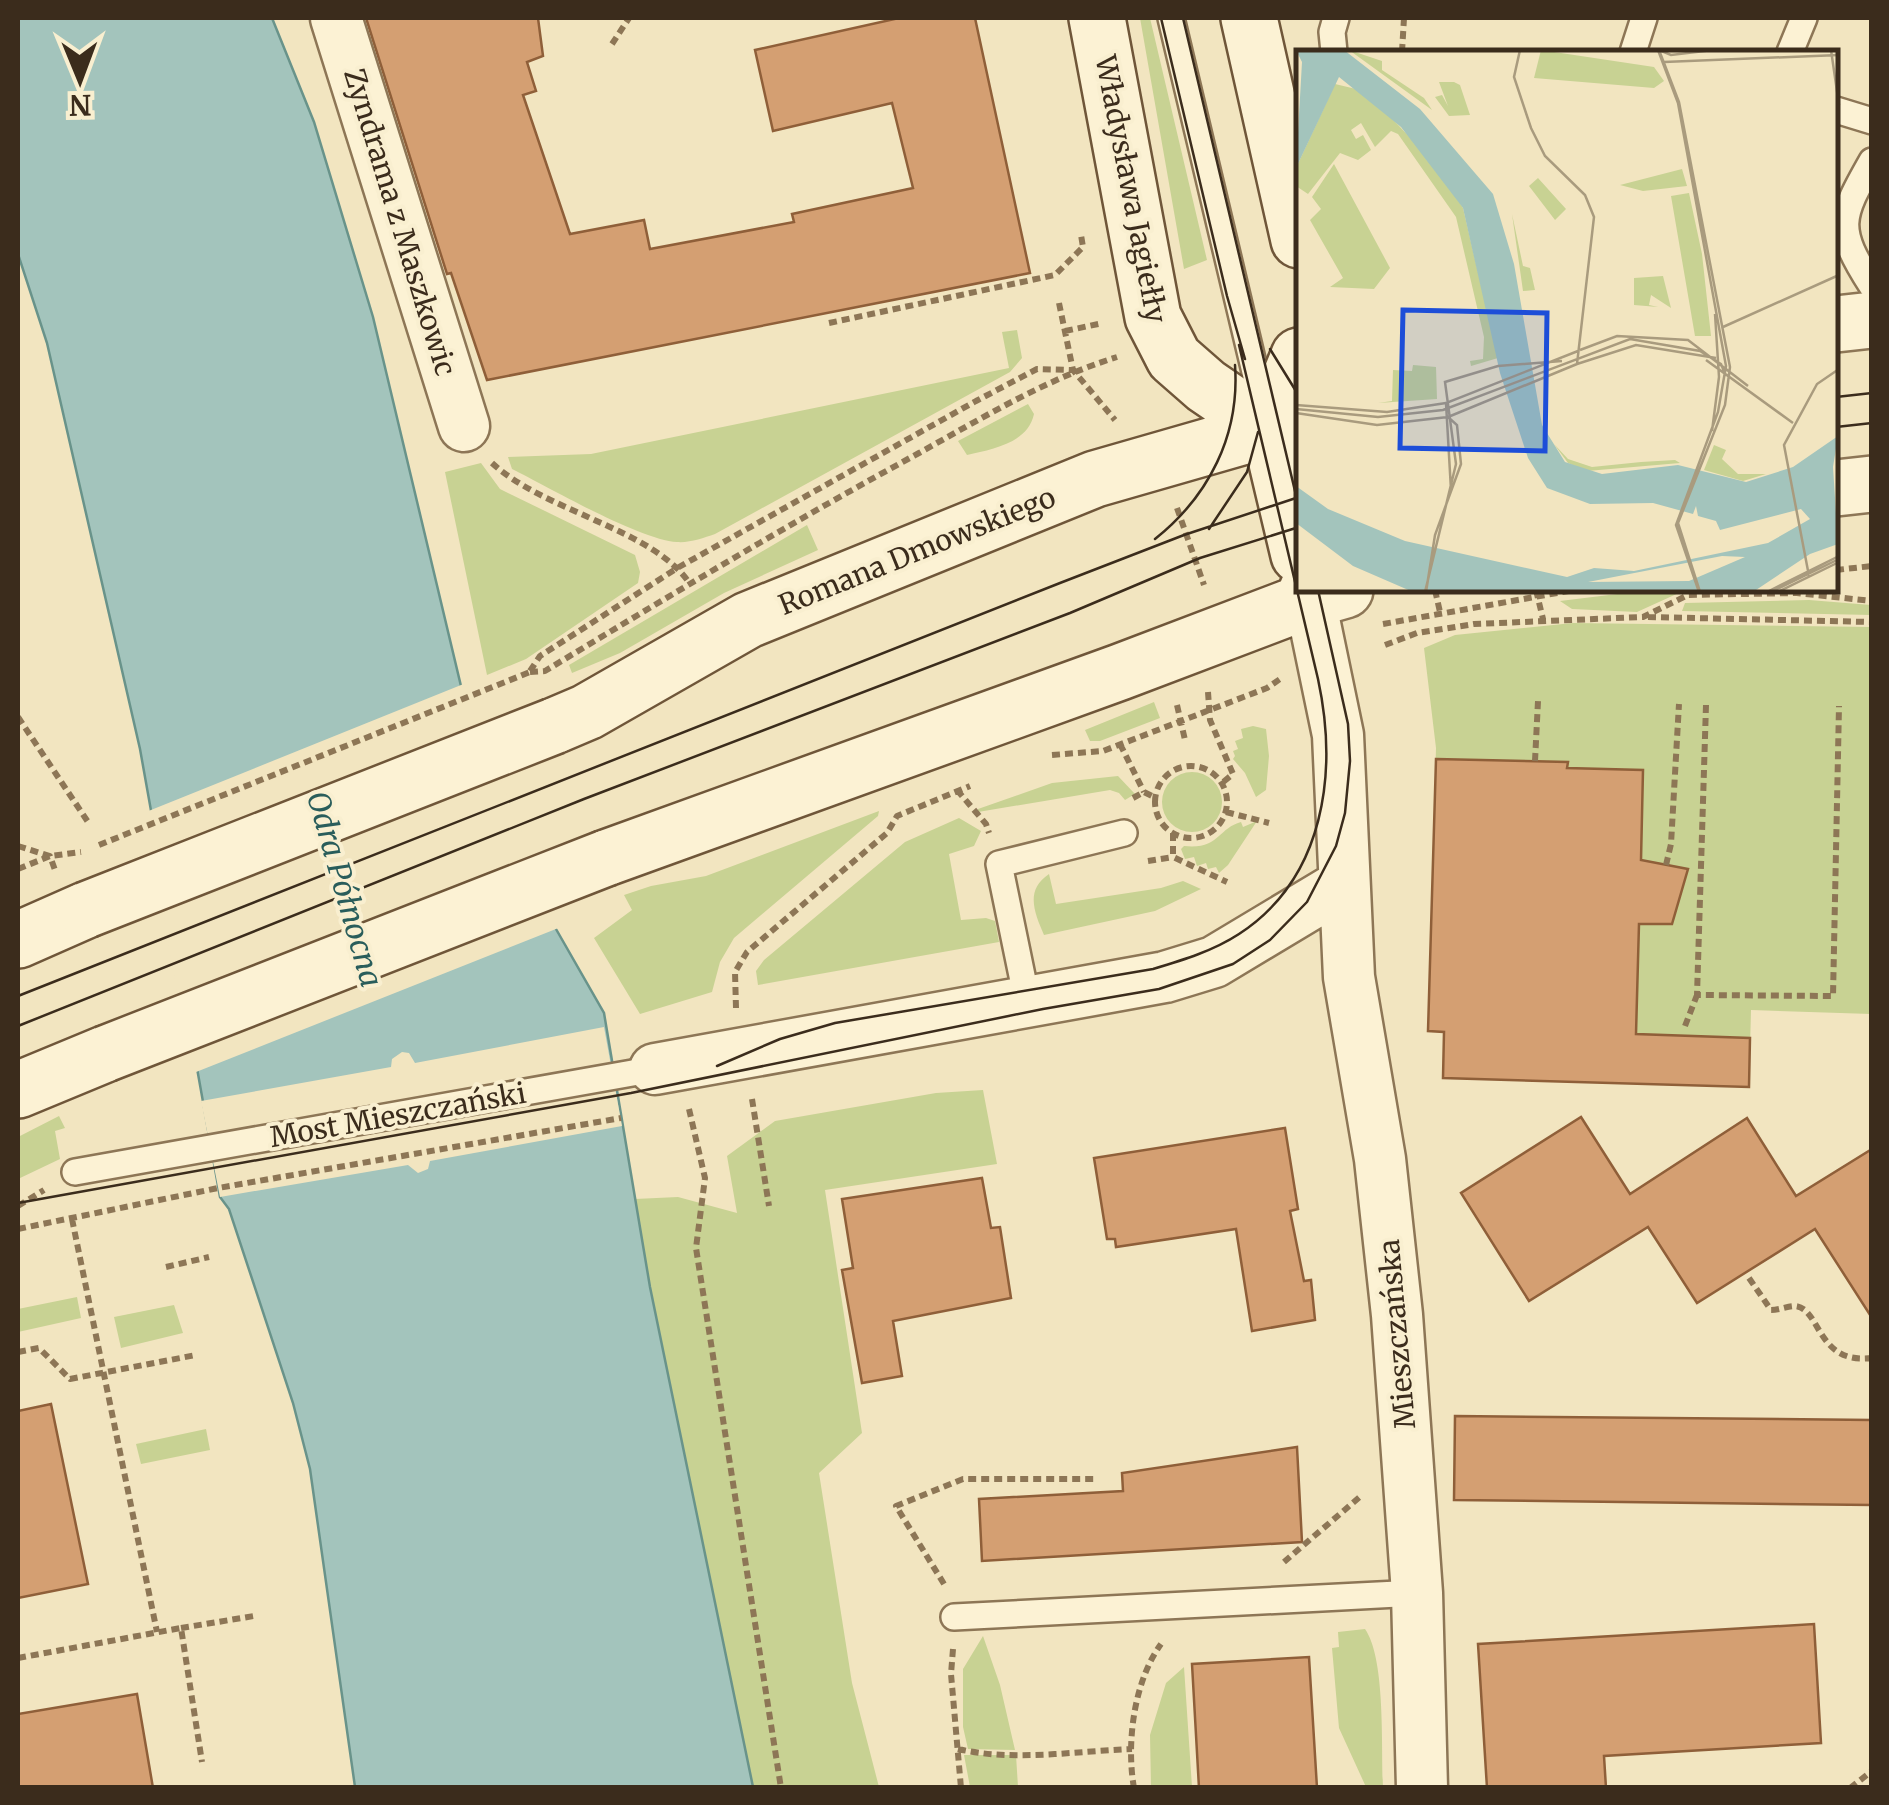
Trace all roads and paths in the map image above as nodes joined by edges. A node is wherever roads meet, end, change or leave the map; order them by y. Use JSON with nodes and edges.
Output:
{"nodes":[{"id":1,"x":336,"y":18,"type":"edge"},
{"id":2,"x":629,"y":18,"type":"edge"},
{"id":3,"x":1097,"y":18,"type":"edge"},
{"id":4,"x":1171,"y":18,"type":"edge"},
{"id":5,"x":1249,"y":18,"type":"edge"},
{"id":6,"x":1336,"y":18,"type":"edge"},
{"id":7,"x":1404,"y":18,"type":"edge"},
{"id":8,"x":1644,"y":18,"type":"edge"},
{"id":9,"x":1804,"y":18,"type":"edge"},
{"id":10,"x":612,"y":44,"type":"dead end"},
{"id":11,"x":1334,"y":50,"type":"edge"},
{"id":12,"x":1402,"y":50,"type":"edge"},
{"id":13,"x":1634,"y":50,"type":"edge"},
{"id":14,"x":1791,"y":50,"type":"edge"},
{"id":15,"x":1839,"y":111,"type":"edge"},
{"id":16,"x":1872,"y":121,"type":"edge"},
{"id":17,"x":1872,"y":161,"type":"edge"},
{"id":18,"x":1296,"y":227,"type":"edge"},
{"id":19,"x":1055,"y":276,"type":"dead end"},
{"id":20,"x":1872,"y":286,"type":"edge"},
{"id":21,"x":1060,"y":303,"type":"dead end"},
{"id":22,"x":1113,"y":320,"type":"dead end"},
{"id":23,"x":1872,"y":320,"type":"edge"},
{"id":24,"x":828,"y":323,"type":"dead end"},
{"id":25,"x":1839,"y":324,"type":"edge"},
{"id":26,"x":1065,"y":331,"type":"junction"},
{"id":27,"x":1117,"y":357,"type":"dead end"},
{"id":28,"x":1073,"y":370,"type":"junction"},
{"id":29,"x":1296,"y":370,"type":"edge"},
{"id":30,"x":1107,"y":409,"type":"dead end"},
{"id":31,"x":1284,"y":425,"type":"edge"},
{"id":32,"x":464,"y":426,"type":"joint"},
{"id":33,"x":1296,"y":472,"type":"edge"},
{"id":34,"x":1872,"y":484,"type":"edge"},
{"id":35,"x":1839,"y":488,"type":"edge"},
{"id":36,"x":1182,"y":522,"type":"dead end"},
{"id":37,"x":1872,"y":566,"type":"edge"},
{"id":38,"x":679,"y":567,"type":"junction"},
{"id":39,"x":1839,"y":570,"type":"edge"},
{"id":40,"x":690,"y":584,"type":"junction"},
{"id":41,"x":1205,"y":587,"type":"dead end"},
{"id":42,"x":1327,"y":592,"type":"edge"},
{"id":43,"x":1435,"y":592,"type":"edge"},
{"id":44,"x":1744,"y":592,"type":"edge"},
{"id":45,"x":1778,"y":592,"type":"edge"},
{"id":46,"x":1537,"y":593,"type":"edge"},
{"id":47,"x":1872,"y":600,"type":"edge"},
{"id":48,"x":1440,"y":612,"type":"junction"},
{"id":49,"x":1643,"y":617,"type":"junction"},
{"id":50,"x":1543,"y":619,"type":"junction"},
{"id":51,"x":1872,"y":622,"type":"edge"},
{"id":52,"x":1386,"y":645,"type":"dead end"},
{"id":53,"x":530,"y":672,"type":"junction"},
{"id":54,"x":1210,"y":681,"type":"dead end"},
{"id":55,"x":1267,"y":688,"type":"dead end"},
{"id":56,"x":1176,"y":694,"type":"dead end"},
{"id":57,"x":1538,"y":700,"type":"dead end"},
{"id":58,"x":1679,"y":704,"type":"dead end"},
{"id":59,"x":1706,"y":705,"type":"dead end"},
{"id":60,"x":1839,"y":706,"type":"dead end"},
{"id":61,"x":1207,"y":710,"type":"junction"},
{"id":62,"x":18,"y":717,"type":"edge"},
{"id":63,"x":1180,"y":721,"type":"junction"},
{"id":64,"x":1185,"y":740,"type":"dead end"},
{"id":65,"x":1120,"y":744,"type":"junction"},
{"id":66,"x":1036,"y":761,"type":"dead end"},
{"id":67,"x":1535,"y":761,"type":"dead end"},
{"id":68,"x":1222,"y":782,"type":"junction"},
{"id":69,"x":973,"y":784,"type":"dead end"},
{"id":70,"x":957,"y":790,"type":"junction"},
{"id":71,"x":1144,"y":792,"type":"dead end"},
{"id":72,"x":1226,"y":812,"type":"junction"},
{"id":73,"x":88,"y":822,"type":"dead end"},
{"id":74,"x":1269,"y":823,"type":"dead end"},
{"id":75,"x":1124,"y":833,"type":"dead end"},
{"id":76,"x":1174,"y":833,"type":"junction"},
{"id":77,"x":18,"y":846,"type":"edge"},
{"id":78,"x":50,"y":856,"type":"junction"},
{"id":79,"x":999,"y":864,"type":"junction"},
{"id":80,"x":1666,"y":865,"type":"dead end"},
{"id":81,"x":18,"y":868,"type":"edge"},
{"id":82,"x":1227,"y":882,"type":"dead end"},
{"id":83,"x":1344,"y":884,"type":"junction"},
{"id":84,"x":70,"y":890,"type":"junction"},
{"id":85,"x":18,"y":940,"type":"edge"},
{"id":86,"x":1697,"y":995,"type":"junction"},
{"id":87,"x":1027,"y":1000,"type":"junction"},
{"id":88,"x":737,"y":1011,"type":"dead end"},
{"id":89,"x":1686,"y":1026,"type":"dead end"},
{"id":90,"x":634,"y":1073,"type":"joint"},
{"id":91,"x":18,"y":1090,"type":"edge"},
{"id":92,"x":752,"y":1099,"type":"dead end"},
{"id":93,"x":688,"y":1108,"type":"dead end"},
{"id":94,"x":621,"y":1118,"type":"dead end"},
{"id":95,"x":75,"y":1172,"type":"dead end"},
{"id":96,"x":769,"y":1206,"type":"dead end"},
{"id":97,"x":72,"y":1219,"type":"junction"},
{"id":98,"x":18,"y":1229,"type":"edge"},
{"id":99,"x":209,"y":1257,"type":"dead end"},
{"id":100,"x":166,"y":1267,"type":"dead end"},
{"id":101,"x":1749,"y":1278,"type":"dead end"},
{"id":102,"x":18,"y":1352,"type":"edge"},
{"id":103,"x":196,"y":1356,"type":"dead end"},
{"id":104,"x":1872,"y":1358,"type":"edge"},
{"id":105,"x":104,"y":1373,"type":"junction"},
{"id":106,"x":1097,"y":1479,"type":"dead end"},
{"id":107,"x":1374,"y":1485,"type":"dead end"},
{"id":108,"x":1276,"y":1569,"type":"dead end"},
{"id":109,"x":1418,"y":1593,"type":"junction"},
{"id":110,"x":254,"y":1616,"type":"dead end"},
{"id":111,"x":954,"y":1616,"type":"junction"},
{"id":112,"x":180,"y":1628,"type":"junction"},
{"id":113,"x":157,"y":1632,"type":"junction"},
{"id":114,"x":1165,"y":1639,"type":"dead end"},
{"id":115,"x":18,"y":1658,"type":"edge"},
{"id":116,"x":958,"y":1749,"type":"junction"},
{"id":117,"x":1132,"y":1749,"type":"junction"},
{"id":118,"x":202,"y":1762,"type":"dead end"},
{"id":119,"x":1872,"y":1771,"type":"edge"},
{"id":120,"x":781,"y":1788,"type":"edge"},
{"id":121,"x":961,"y":1788,"type":"edge"},
{"id":122,"x":1134,"y":1788,"type":"edge"},
{"id":123,"x":1422,"y":1788,"type":"edge"},
{"id":124,"x":1850,"y":1788,"type":"edge"}],
"edges":[{"from":1,"to":32,"type":"street","name":"Zyndrama z Maszkowic"},
{"from":2,"to":10,"type":"path"},
{"from":3,"to":31,"type":"main road","name":"Władysława Jagiełły"},
{"from":4,"to":31,"type":"lane"},
{"from":5,"to":18,"type":"main road"},
{"from":6,"to":11,"type":"lane"},
{"from":7,"to":12,"type":"path"},
{"from":8,"to":13,"type":"lane"},
{"from":9,"to":14,"type":"lane"},
{"from":15,"to":16,"type":"lane"},
{"from":17,"to":20,"type":"lane"},
{"from":19,"to":24,"type":"path"},
{"from":21,"to":26,"type":"path"},
{"from":22,"to":26,"type":"path"},
{"from":23,"to":25,"type":"main road"},
{"from":26,"to":28,"type":"path"},
{"from":27,"to":28,"type":"path"},
{"from":28,"to":30,"type":"path"},
{"from":28,"to":38,"type":"path"},
{"from":28,"to":40,"type":"path"},
{"from":29,"to":31,"type":"main road"},
{"from":31,"to":33,"type":"main road"},
{"from":31,"to":84,"type":"main road","name":"Romana Dmowskiego","bridge":true},
{"from":32,"to":38,"type":"path"},
{"from":34,"to":35,"type":"main road"},
{"from":36,"to":41,"type":"path"},
{"from":37,"to":39,"type":"path"},
{"from":38,"to":40,"type":"path"},
{"from":38,"to":53,"type":"path"},
{"from":40,"to":53,"type":"path"},
{"from":42,"to":48,"type":"path"},
{"from":42,"to":83,"type":"street","name":"Mieszczańska"},
{"from":42,"to":91,"type":"main road","bridge":true},
{"from":43,"to":48,"type":"path"},
{"from":44,"to":49,"type":"path"},
{"from":45,"to":47,"type":"path"},
{"from":46,"to":48,"type":"path"},
{"from":46,"to":50,"type":"path"},
{"from":49,"to":50,"type":"path"},
{"from":49,"to":51,"type":"path"},
{"from":50,"to":52,"type":"path"},
{"from":53,"to":78,"type":"path","bridge":true},
{"from":54,"to":61,"type":"path"},
{"from":55,"to":61,"type":"path"},
{"from":56,"to":63,"type":"path"},
{"from":57,"to":67,"type":"path"},
{"from":58,"to":80,"type":"path"},
{"from":59,"to":86,"type":"path"},
{"from":60,"to":86,"type":"path"},
{"from":61,"to":63,"type":"path"},
{"from":61,"to":68,"type":"path"},
{"from":62,"to":73,"type":"path"},
{"from":63,"to":64,"type":"path"},
{"from":63,"to":65,"type":"path"},
{"from":65,"to":66,"type":"path"},
{"from":65,"to":71,"type":"path"},
{"from":68,"to":72,"type":"path"},
{"from":68,"to":76,"type":"path"},
{"from":69,"to":70,"type":"path"},
{"from":70,"to":79,"type":"path"},
{"from":70,"to":88,"type":"path"},
{"from":72,"to":74,"type":"path"},
{"from":72,"to":76,"type":"path"},
{"from":75,"to":79,"type":"lane"},
{"from":76,"to":82,"type":"path"},
{"from":77,"to":78,"type":"path"},
{"from":78,"to":81,"type":"path"},
{"from":78,"to":84,"type":"path"},
{"from":79,"to":87,"type":"lane"},
{"from":83,"to":87,"type":"street"},
{"from":83,"to":109,"type":"street","name":"Mieszczańska"},
{"from":84,"to":85,"type":"main road"},
{"from":86,"to":89,"type":"path"},
{"from":87,"to":90,"type":"street"},
{"from":90,"to":95,"type":"lane","name":"Most Mieszczański"},
{"from":92,"to":96,"type":"path"},
{"from":93,"to":120,"type":"path"},
{"from":94,"to":97,"type":"path"},
{"from":97,"to":98,"type":"path"},
{"from":97,"to":105,"type":"path"},
{"from":99,"to":100,"type":"path"},
{"from":101,"to":104,"type":"path"},
{"from":102,"to":105,"type":"path"},
{"from":103,"to":105,"type":"path"},
{"from":105,"to":113,"type":"path"},
{"from":106,"to":111,"type":"path"},
{"from":107,"to":108,"type":"path"},
{"from":109,"to":111,"type":"lane"},
{"from":109,"to":123,"type":"street","name":"Mieszczańska"},
{"from":110,"to":112,"type":"path"},
{"from":111,"to":116,"type":"path"},
{"from":112,"to":113,"type":"path"},
{"from":112,"to":118,"type":"path"},
{"from":113,"to":115,"type":"path"},
{"from":114,"to":117,"type":"path"},
{"from":116,"to":117,"type":"path"},
{"from":116,"to":121,"type":"path"},
{"from":117,"to":122,"type":"path"},
{"from":119,"to":124,"type":"path"}]}
